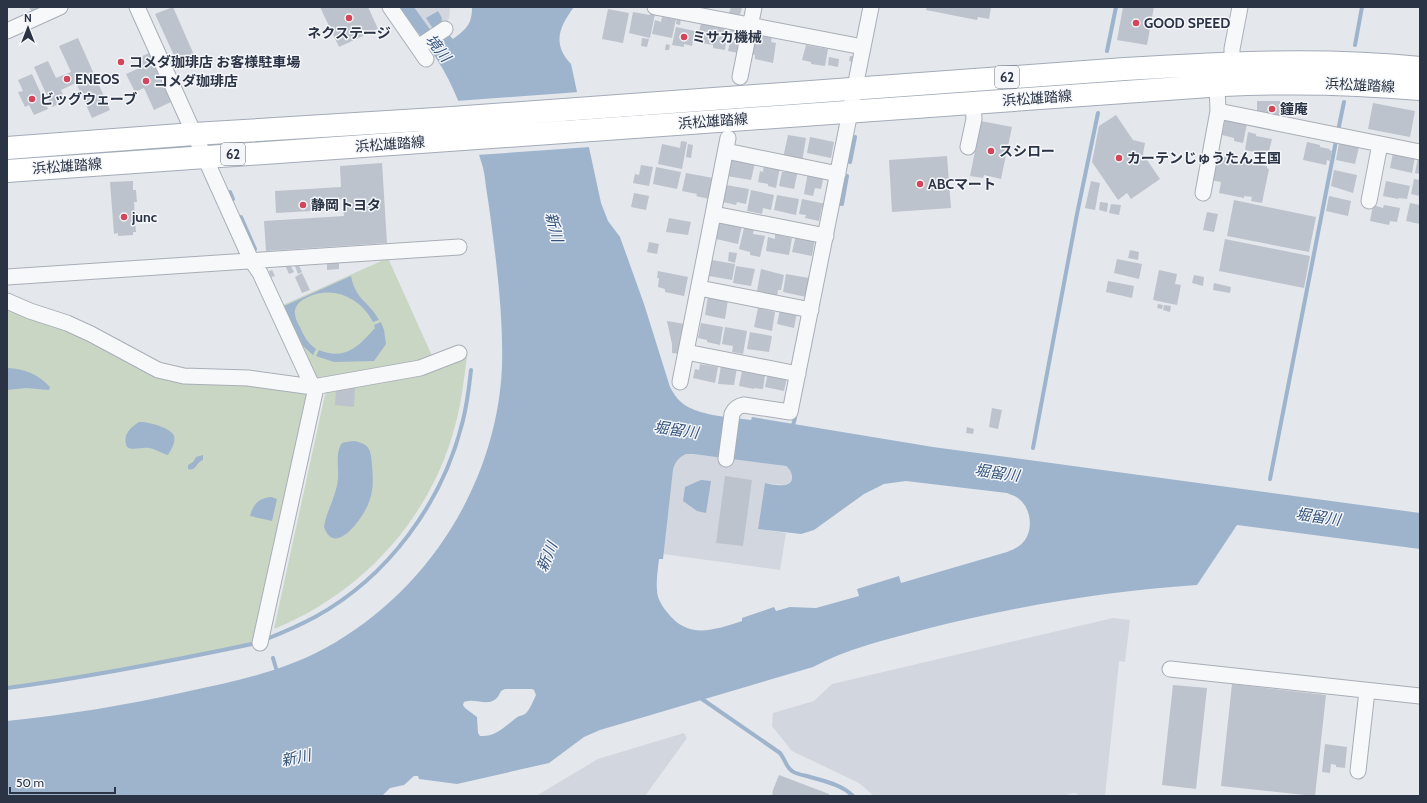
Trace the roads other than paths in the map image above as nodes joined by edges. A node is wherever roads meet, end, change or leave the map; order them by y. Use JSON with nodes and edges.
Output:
{"nodes":[{"id":1,"x":60,"y":7,"type":"edge"},
{"id":2,"x":137,"y":7,"type":"edge"},
{"id":3,"x":390,"y":7,"type":"edge"},
{"id":4,"x":655,"y":7,"type":"edge"},
{"id":5,"x":754,"y":7,"type":"edge"},
{"id":6,"x":872,"y":7,"type":"edge"},
{"id":7,"x":1240,"y":7,"type":"edge"},
{"id":8,"x":750,"y":25,"type":"junction"},
{"id":9,"x":445,"y":29,"type":"dead end"},
{"id":10,"x":7,"y":31,"type":"edge"},
{"id":11,"x":863,"y":47,"type":"junction"},
{"id":12,"x":1232,"y":63,"type":"junction"},
{"id":13,"x":1420,"y":68,"type":"edge"},
{"id":14,"x":740,"y":77,"type":"dead end"},
{"id":15,"x":1217,"y":86,"type":"junction"},
{"id":16,"x":855,"y":88,"type":"junction"},
{"id":17,"x":1420,"y":89,"type":"edge"},
{"id":18,"x":973,"y":103,"type":"junction"},
{"id":19,"x":1218,"y":111,"type":"junction"},
{"id":20,"x":851,"y":112,"type":"junction"},
{"id":21,"x":194,"y":134,"type":"junction"},
{"id":22,"x":1380,"y":144,"type":"junction"},
{"id":23,"x":968,"y":147,"type":"dead end"},
{"id":24,"x":7,"y":148,"type":"edge"},
{"id":25,"x":1420,"y":152,"type":"edge"},
{"id":26,"x":204,"y":156,"type":"junction"},
{"id":27,"x":7,"y":171,"type":"edge"},
{"id":28,"x":838,"y":174,"type":"junction"},
{"id":29,"x":1203,"y":193,"type":"dead end"},
{"id":30,"x":1369,"y":201,"type":"dead end"},
{"id":31,"x":714,"y":214,"type":"junction"},
{"id":32,"x":826,"y":236,"type":"junction"},
{"id":33,"x":459,"y":247,"type":"dead end"},
{"id":34,"x":251,"y":260,"type":"junction"},
{"id":35,"x":7,"y":277,"type":"edge"},
{"id":36,"x":699,"y":288,"type":"junction"},
{"id":37,"x":7,"y":301,"type":"edge"},
{"id":38,"x":811,"y":310,"type":"junction"},
{"id":39,"x":686,"y":352,"type":"junction"},
{"id":40,"x":460,"y":353,"type":"dead end"},
{"id":41,"x":798,"y":374,"type":"junction"},
{"id":42,"x":680,"y":382,"type":"dead end"},
{"id":43,"x":313,"y":387,"type":"junction"},
{"id":44,"x":726,"y":459,"type":"dead end"},
{"id":45,"x":260,"y":644,"type":"dead end"},
{"id":46,"x":1170,"y":670,"type":"dead end"},
{"id":47,"x":1367,"y":691,"type":"junction"},
{"id":48,"x":1420,"y":696,"type":"edge"},
{"id":49,"x":1358,"y":771,"type":"dead end"}],
"edges":[{"from":1,"to":10,"type":"street"},
{"from":2,"to":21,"type":"street"},
{"from":3,"to":9,"type":"street"},
{"from":4,"to":8,"type":"street"},
{"from":5,"to":8,"type":"street"},
{"from":6,"to":11,"type":"street"},
{"from":7,"to":12,"type":"street"},
{"from":8,"to":11,"type":"street"},
{"from":8,"to":14,"type":"street"},
{"from":11,"to":16,"type":"street"},
{"from":12,"to":13,"type":"main road","name":"浜松雄踏線","number":"62"},
{"from":12,"to":16,"type":"main road","name":"浜松雄踏線","number":"62"},
{"from":15,"to":17,"type":"main road","name":"浜松雄踏線","number":"62"},
{"from":15,"to":18,"type":"main road","name":"浜松雄踏線","number":"62"},
{"from":15,"to":19,"type":"street"},
{"from":16,"to":20,"type":"street"},
{"from":16,"to":21,"type":"main road","name":"浜松雄踏線","number":"62"},
{"from":18,"to":20,"type":"main road","name":"浜松雄踏線","number":"62"},
{"from":18,"to":23,"type":"street"},
{"from":19,"to":22,"type":"street"},
{"from":19,"to":29,"type":"street"},
{"from":20,"to":26,"type":"main road","name":"浜松雄踏線","number":"62"},
{"from":20,"to":28,"type":"street"},
{"from":21,"to":24,"type":"main road","name":"浜松雄踏線","number":"62"},
{"from":21,"to":26,"type":"street"},
{"from":22,"to":25,"type":"street"},
{"from":22,"to":30,"type":"street"},
{"from":26,"to":27,"type":"main road","name":"浜松雄踏線","number":"62"},
{"from":26,"to":34,"type":"street"},
{"from":28,"to":31,"type":"street"},
{"from":28,"to":32,"type":"street"},
{"from":31,"to":32,"type":"street"},
{"from":31,"to":36,"type":"street"},
{"from":32,"to":38,"type":"street"},
{"from":33,"to":34,"type":"street"},
{"from":34,"to":35,"type":"street"},
{"from":34,"to":43,"type":"street"},
{"from":36,"to":38,"type":"street"},
{"from":36,"to":39,"type":"street"},
{"from":37,"to":43,"type":"street"},
{"from":38,"to":41,"type":"street"},
{"from":39,"to":41,"type":"street"},
{"from":39,"to":42,"type":"street"},
{"from":40,"to":43,"type":"street"},
{"from":41,"to":44,"type":"street"},
{"from":43,"to":45,"type":"street"},
{"from":46,"to":47,"type":"street"},
{"from":47,"to":48,"type":"street"},
{"from":47,"to":49,"type":"street"}]}
